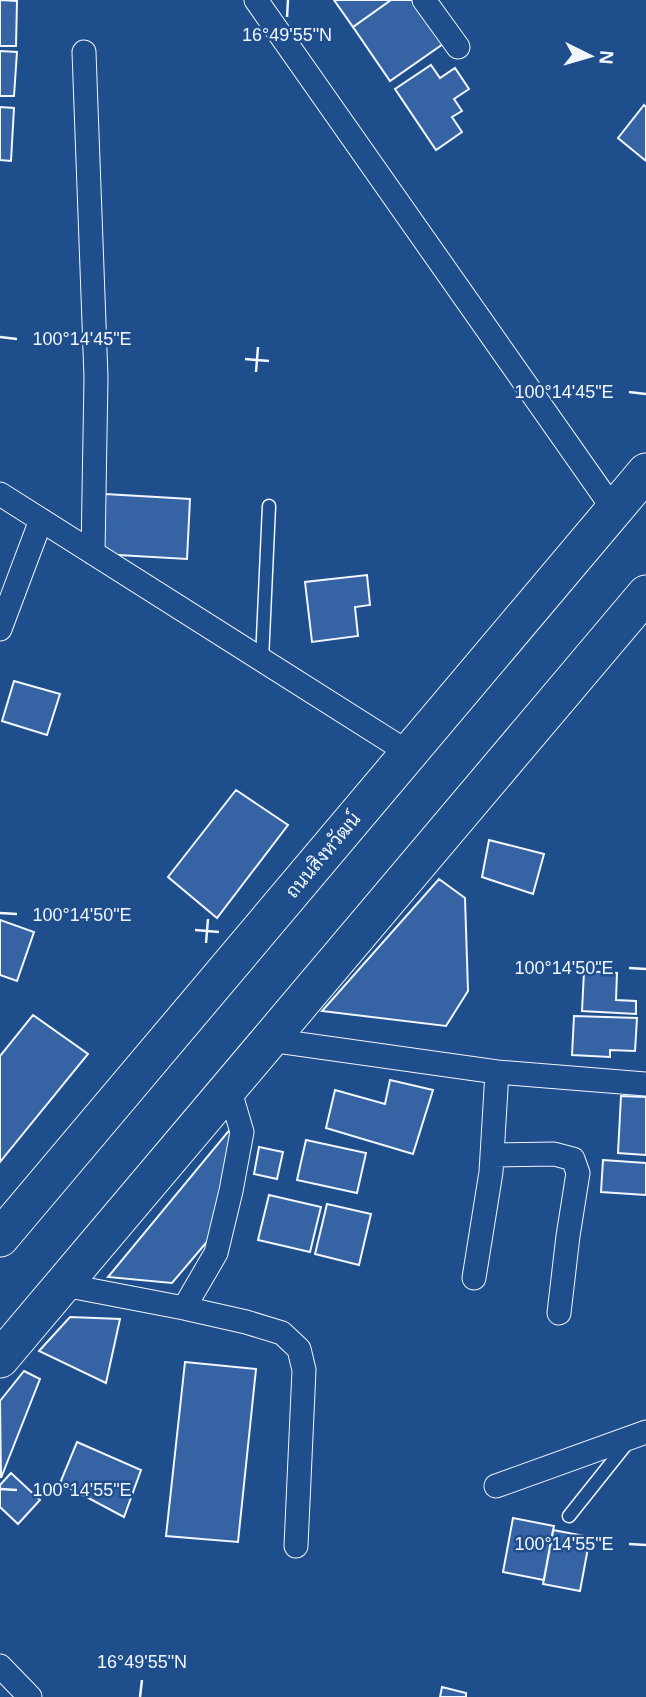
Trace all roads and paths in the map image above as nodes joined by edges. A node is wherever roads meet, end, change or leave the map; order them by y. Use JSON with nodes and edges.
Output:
{"nodes":[{"id":1,"x":256,"y":0,"type":"edge"},
{"id":2,"x":424,"y":0,"type":"edge"},
{"id":3,"x":458,"y":47,"type":"dead end"},
{"id":4,"x":84,"y":52,"type":"dead end"},
{"id":5,"x":646,"y":471,"type":"edge"},
{"id":6,"x":0,"y":494,"type":"edge"},
{"id":7,"x":269,"y":506,"type":"dead end"},
{"id":8,"x":614,"y":510,"type":"junction"},
{"id":9,"x":41,"y":520,"type":"junction"},
{"id":10,"x":93,"y":553,"type":"junction"},
{"id":11,"x":640,"y":611,"type":"edge"},
{"id":12,"x":0,"y":629,"type":"edge"},
{"id":13,"x":262,"y":660,"type":"junction"},
{"id":14,"x":409,"y":753,"type":"junction"},
{"id":15,"x":270,"y":1040,"type":"junction"},
{"id":16,"x":497,"y":1072,"type":"junction"},
{"id":17,"x":646,"y":1084,"type":"edge"},
{"id":18,"x":229,"y":1088,"type":"junction"},
{"id":19,"x":492,"y":1155,"type":"junction"},
{"id":20,"x":0,"y":1238,"type":"edge"},
{"id":21,"x":474,"y":1278,"type":"dead end"},
{"id":22,"x":64,"y":1285,"type":"junction"},
{"id":23,"x":184,"y":1308,"type":"junction"},
{"id":24,"x":559,"y":1312,"type":"dead end"},
{"id":25,"x":0,"y":1359,"type":"edge"},
{"id":26,"x":639,"y":1434,"type":"edge"},
{"id":27,"x":496,"y":1486,"type":"dead end"},
{"id":28,"x":569,"y":1517,"type":"dead end"},
{"id":29,"x":296,"y":1546,"type":"dead end"},
{"id":30,"x":0,"y":1666,"type":"edge"},
{"id":31,"x":30,"y":1697,"type":"edge"}],
"edges":[{"from":1,"to":8,"type":"street"},
{"from":2,"to":3,"type":"street"},
{"from":4,"to":10,"type":"street"},
{"from":5,"to":8,"type":"main road","name":"ถนนสิงหวัฒน์"},
{"from":6,"to":9,"type":"street"},
{"from":7,"to":13,"type":"lane"},
{"from":8,"to":14,"type":"main road","name":"ถนนสิงหวัฒน์"},
{"from":9,"to":10,"type":"street"},
{"from":9,"to":12,"type":"street"},
{"from":10,"to":13,"type":"street"},
{"from":11,"to":15,"type":"main road"},
{"from":13,"to":14,"type":"street"},
{"from":14,"to":20,"type":"main road","name":"ถนนสิงหวัฒน์"},
{"from":15,"to":16,"type":"street"},
{"from":15,"to":18,"type":"main road"},
{"from":16,"to":17,"type":"street"},
{"from":16,"to":19,"type":"street"},
{"from":18,"to":22,"type":"main road"},
{"from":18,"to":23,"type":"street"},
{"from":19,"to":21,"type":"street"},
{"from":19,"to":24,"type":"street"},
{"from":22,"to":23,"type":"street"},
{"from":22,"to":25,"type":"main road"},
{"from":23,"to":29,"type":"street"},
{"from":26,"to":27,"type":"street"},
{"from":26,"to":28,"type":"lane"},
{"from":30,"to":31,"type":"street"}]}
